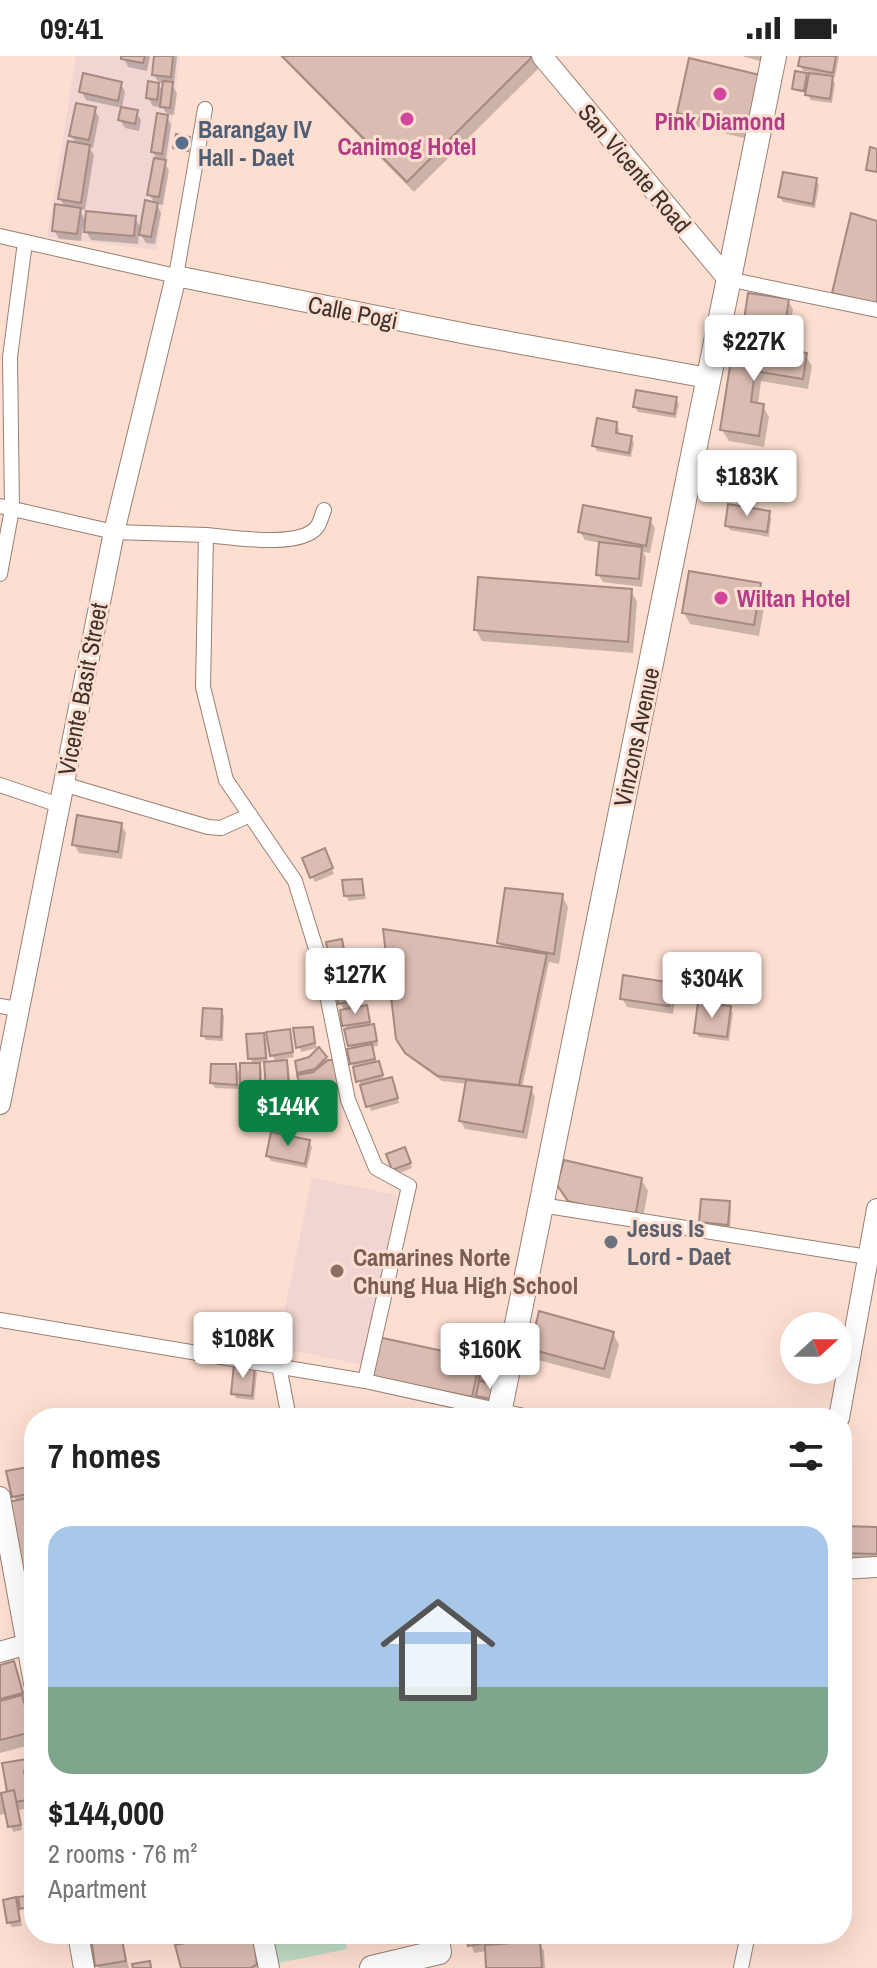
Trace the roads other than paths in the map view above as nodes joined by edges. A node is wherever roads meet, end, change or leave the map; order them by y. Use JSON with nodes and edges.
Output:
{"nodes":[{"id":1,"x":542,"y":56,"type":"edge"},
{"id":2,"x":774,"y":56,"type":"edge"},
{"id":3,"x":205,"y":109,"type":"dead end"},
{"id":4,"x":0,"y":236,"type":"edge"},
{"id":5,"x":25,"y":242,"type":"junction"},
{"id":6,"x":176,"y":276,"type":"junction"},
{"id":7,"x":728,"y":279,"type":"junction"},
{"id":8,"x":877,"y":310,"type":"edge"},
{"id":9,"x":708,"y":378,"type":"junction"},
{"id":10,"x":6,"y":507,"type":"edge"},
{"id":11,"x":324,"y":510,"type":"dead end"},
{"id":12,"x":114,"y":532,"type":"junction"},
{"id":13,"x":206,"y":535,"type":"junction"},
{"id":14,"x":0,"y":574,"type":"edge"},
{"id":15,"x":63,"y":784,"type":"junction"},
{"id":16,"x":0,"y":785,"type":"edge"},
{"id":17,"x":59,"y":805,"type":"junction"},
{"id":18,"x":250,"y":815,"type":"junction"},
{"id":19,"x":9,"y":1008,"type":"edge"},
{"id":20,"x":0,"y":1104,"type":"edge"},
{"id":21,"x":541,"y":1205,"type":"junction"},
{"id":22,"x":877,"y":1209,"type":"edge"},
{"id":23,"x":868,"y":1257,"type":"junction"},
{"id":24,"x":0,"y":1320,"type":"edge"},
{"id":25,"x":279,"y":1366,"type":"junction"},
{"id":26,"x":365,"y":1381,"type":"junction"},
{"id":27,"x":287,"y":1408,"type":"edge"},
{"id":28,"x":471,"y":1408,"type":"edge"},
{"id":29,"x":500,"y":1408,"type":"edge"},
{"id":30,"x":841,"y":1408,"type":"edge"},
{"id":31,"x":0,"y":1497,"type":"edge"},
{"id":32,"x":877,"y":1567,"type":"edge"},
{"id":33,"x":852,"y":1568,"type":"edge"},
{"id":34,"x":24,"y":1614,"type":"edge"},
{"id":35,"x":24,"y":1645,"type":"edge"},
{"id":36,"x":0,"y":1652,"type":"edge"},
{"id":37,"x":80,"y":1944,"type":"edge"},
{"id":38,"x":264,"y":1944,"type":"edge"},
{"id":39,"x":746,"y":1944,"type":"edge"},
{"id":40,"x":440,"y":1951,"type":"edge"},
{"id":41,"x":84,"y":1968,"type":"edge"},
{"id":42,"x":269,"y":1968,"type":"edge"},
{"id":43,"x":372,"y":1968,"type":"edge"},
{"id":44,"x":741,"y":1968,"type":"edge"}],
"edges":[{"from":1,"to":7,"type":"street","name":"San Vicente Road"},
{"from":2,"to":7,"type":"main road","name":"Vinzons Avenue"},
{"from":3,"to":6,"type":"street"},
{"from":4,"to":5,"type":"street","name":"Calle Pogi"},
{"from":5,"to":6,"type":"street","name":"Calle Pogi"},
{"from":5,"to":10,"type":"street"},
{"from":6,"to":9,"type":"street","name":"Calle Pogi"},
{"from":6,"to":12,"type":"street","name":"Vicente Basit Street"},
{"from":7,"to":8,"type":"street"},
{"from":7,"to":9,"type":"main road","name":"Vinzons Avenue"},
{"from":9,"to":21,"type":"main road","name":"Vinzons Avenue"},
{"from":10,"to":12,"type":"street"},
{"from":10,"to":14,"type":"street"},
{"from":11,"to":13,"type":"street"},
{"from":12,"to":13,"type":"street"},
{"from":12,"to":15,"type":"street","name":"Vicente Basit Street"},
{"from":13,"to":18,"type":"street"},
{"from":15,"to":17,"type":"street","name":"Vicente Basit Street"},
{"from":15,"to":18,"type":"street"},
{"from":16,"to":17,"type":"street"},
{"from":17,"to":19,"type":"street","name":"Vicente Basit Street"},
{"from":18,"to":26,"type":"street"},
{"from":19,"to":20,"type":"street","name":"Vicente Basit Street"},
{"from":21,"to":23,"type":"street"},
{"from":21,"to":29,"type":"main road","name":"Vinzons Avenue"},
{"from":22,"to":23,"type":"street"},
{"from":23,"to":30,"type":"street"},
{"from":24,"to":25,"type":"street"},
{"from":25,"to":26,"type":"street"},
{"from":25,"to":27,"type":"street"},
{"from":26,"to":28,"type":"street"},
{"from":31,"to":34,"type":"street"},
{"from":32,"to":33,"type":"street"},
{"from":35,"to":36,"type":"street"},
{"from":37,"to":41,"type":"street"},
{"from":38,"to":42,"type":"street"},
{"from":39,"to":44,"type":"street"},
{"from":40,"to":43,"type":"main road"}]}
